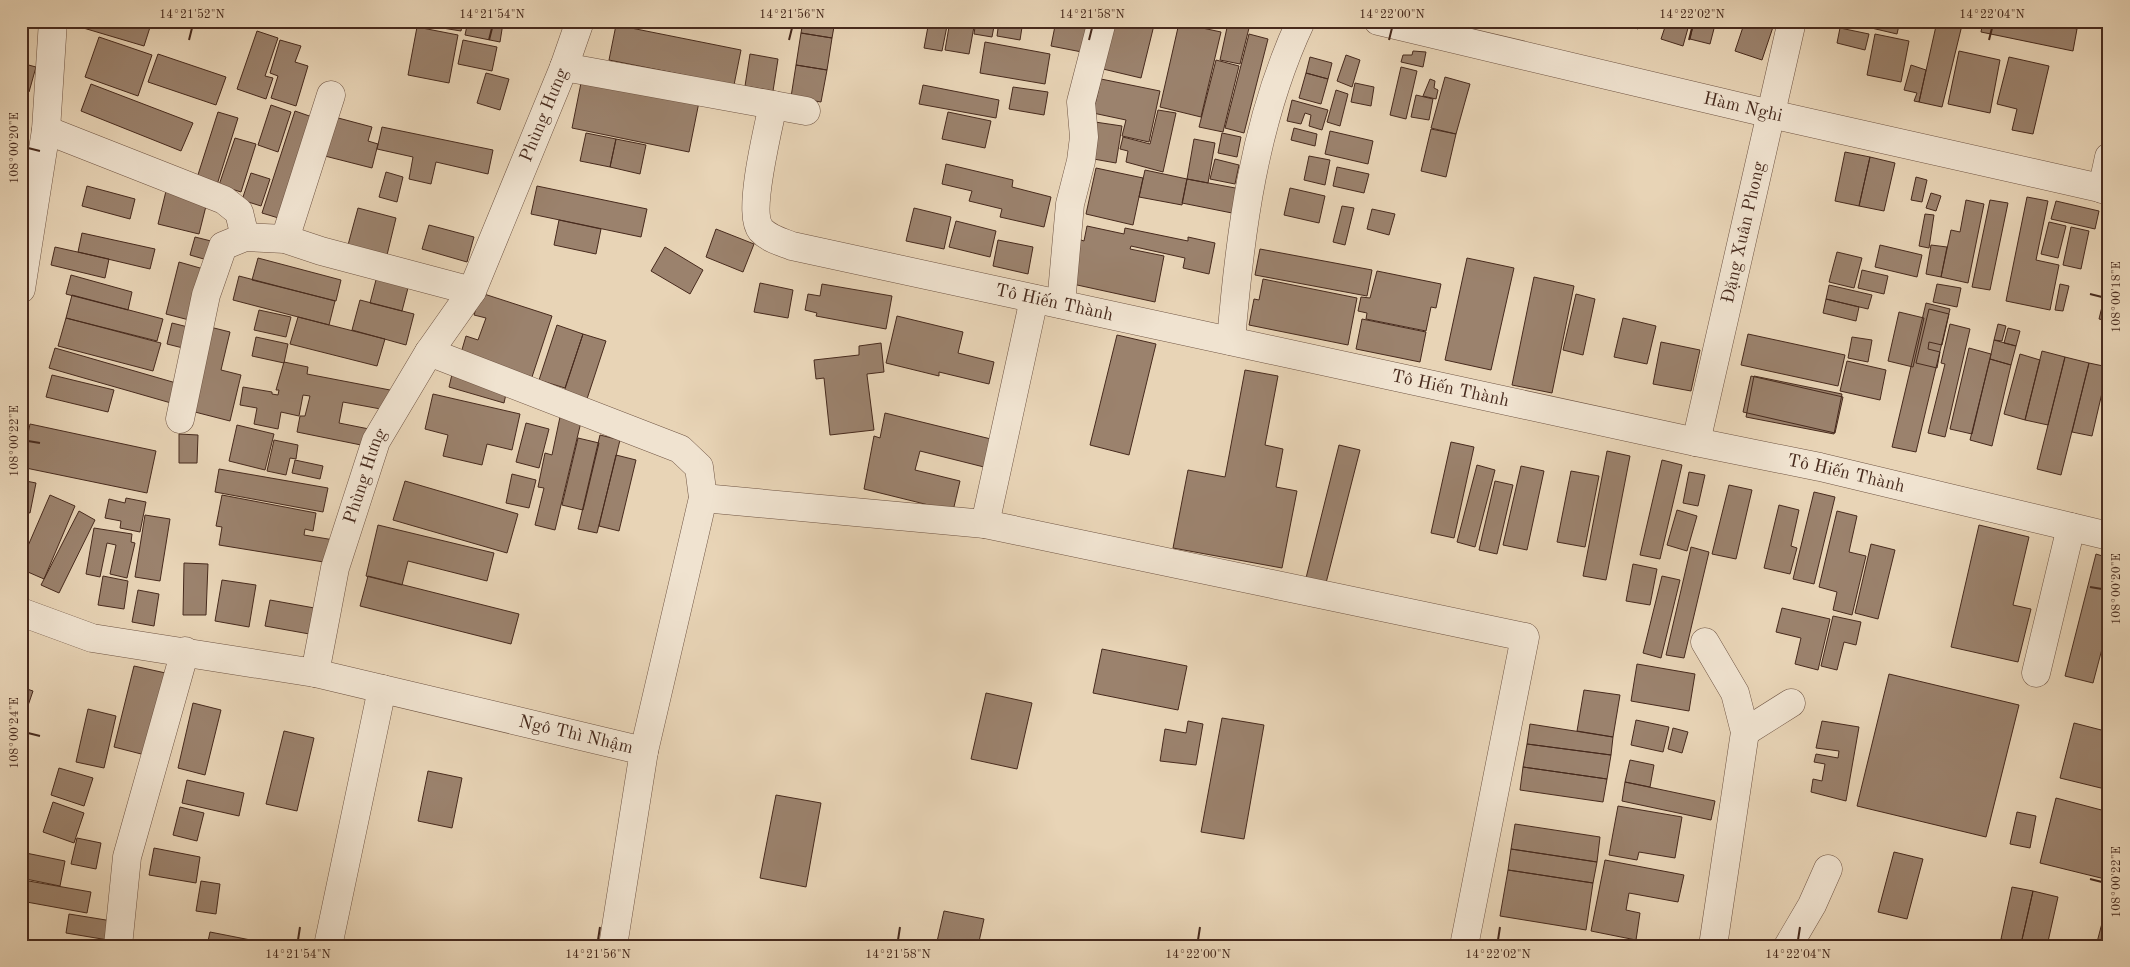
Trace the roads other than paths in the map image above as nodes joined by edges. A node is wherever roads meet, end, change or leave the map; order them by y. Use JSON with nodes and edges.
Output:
{"nodes":[{"id":1,"x":53,"y":21,"type":"edge"},
{"id":2,"x":580,"y":21,"type":"edge"},
{"id":3,"x":1102,"y":21,"type":"edge"},
{"id":4,"x":1301,"y":21,"type":"edge"},
{"id":5,"x":1378,"y":21,"type":"edge"},
{"id":6,"x":1792,"y":21,"type":"edge"},
{"id":7,"x":1434,"y":28,"type":"edge"},
{"id":8,"x":564,"y":67,"type":"junction"},
{"id":9,"x":331,"y":95,"type":"dead end"},
{"id":10,"x":773,"y":104,"type":"junction"},
{"id":11,"x":806,"y":111,"type":"dead end"},
{"id":12,"x":1771,"y":114,"type":"junction"},
{"id":13,"x":46,"y":130,"type":"junction"},
{"id":14,"x":2109,"y":157,"type":"edge"},
{"id":15,"x":2105,"y":189,"type":"edge"},
{"id":16,"x":245,"y":237,"type":"junction"},
{"id":17,"x":285,"y":239,"type":"junction"},
{"id":18,"x":21,"y":288,"type":"edge"},
{"id":19,"x":472,"y":291,"type":"junction"},
{"id":20,"x":1034,"y":299,"type":"junction"},
{"id":21,"x":1061,"y":304,"type":"junction"},
{"id":22,"x":1231,"y":341,"type":"junction"},
{"id":23,"x":429,"y":352,"type":"junction"},
{"id":24,"x":180,"y":419,"type":"dead end"},
{"id":25,"x":1696,"y":442,"type":"junction"},
{"id":26,"x":702,"y":498,"type":"junction"},
{"id":27,"x":985,"y":524,"type":"junction"},
{"id":28,"x":2071,"y":527,"type":"junction"},
{"id":29,"x":2109,"y":536,"type":"edge"},
{"id":30,"x":21,"y":612,"type":"edge"},
{"id":31,"x":1705,"y":642,"type":"dead end"},
{"id":32,"x":185,"y":651,"type":"junction"},
{"id":33,"x":315,"y":673,"type":"junction"},
{"id":34,"x":2036,"y":673,"type":"dead end"},
{"id":35,"x":382,"y":688,"type":"junction"},
{"id":36,"x":1791,"y":703,"type":"dead end"},
{"id":37,"x":1745,"y":732,"type":"junction"},
{"id":38,"x":644,"y":750,"type":"junction"},
{"id":39,"x":1828,"y":869,"type":"dead end"},
{"id":40,"x":118,"y":946,"type":"edge"},
{"id":41,"x":328,"y":946,"type":"edge"},
{"id":42,"x":613,"y":946,"type":"edge"},
{"id":43,"x":1464,"y":946,"type":"edge"},
{"id":44,"x":1713,"y":946,"type":"edge"},
{"id":45,"x":1788,"y":946,"type":"edge"}],
"edges":[{"from":1,"to":13,"type":"street"},
{"from":2,"to":8,"type":"street","name":"Phùng Hưng"},
{"from":3,"to":21,"type":"street"},
{"from":4,"to":22,"type":"street"},
{"from":5,"to":7,"type":"street","name":"Hàm Nghi"},
{"from":6,"to":12,"type":"street","name":"Đặng Xuân Phong"},
{"from":7,"to":12,"type":"street","name":"Hàm Nghi"},
{"from":8,"to":10,"type":"street"},
{"from":8,"to":19,"type":"street","name":"Phùng Hưng"},
{"from":9,"to":17,"type":"street"},
{"from":10,"to":11,"type":"street"},
{"from":10,"to":20,"type":"street","name":"Tô Hiến Thành"},
{"from":12,"to":15,"type":"street","name":"Hàm Nghi"},
{"from":12,"to":25,"type":"street","name":"Đặng Xuân Phong"},
{"from":13,"to":16,"type":"street"},
{"from":13,"to":18,"type":"street"},
{"from":14,"to":15,"type":"street"},
{"from":16,"to":17,"type":"street"},
{"from":16,"to":24,"type":"street"},
{"from":17,"to":19,"type":"street"},
{"from":19,"to":23,"type":"street","name":"Phùng Hưng"},
{"from":20,"to":21,"type":"street","name":"Tô Hiến Thành"},
{"from":20,"to":27,"type":"street"},
{"from":21,"to":22,"type":"street","name":"Tô Hiến Thành"},
{"from":22,"to":25,"type":"street","name":"Tô Hiến Thành"},
{"from":23,"to":26,"type":"street"},
{"from":23,"to":33,"type":"street","name":"Phùng Hưng"},
{"from":25,"to":28,"type":"street","name":"Tô Hiến Thành"},
{"from":26,"to":27,"type":"street"},
{"from":26,"to":38,"type":"street"},
{"from":27,"to":43,"type":"street"},
{"from":28,"to":29,"type":"street","name":"Tô Hiến Thành"},
{"from":28,"to":34,"type":"street"},
{"from":30,"to":32,"type":"street"},
{"from":31,"to":37,"type":"street"},
{"from":32,"to":33,"type":"street"},
{"from":32,"to":40,"type":"street"},
{"from":33,"to":35,"type":"street","name":"Ngô Thì Nhậm"},
{"from":35,"to":38,"type":"street","name":"Ngô Thì Nhậm"},
{"from":35,"to":41,"type":"street"},
{"from":36,"to":37,"type":"street"},
{"from":37,"to":44,"type":"street"},
{"from":38,"to":42,"type":"street","name":"Ngô Thì Nhậm"},
{"from":39,"to":45,"type":"street"}]}
